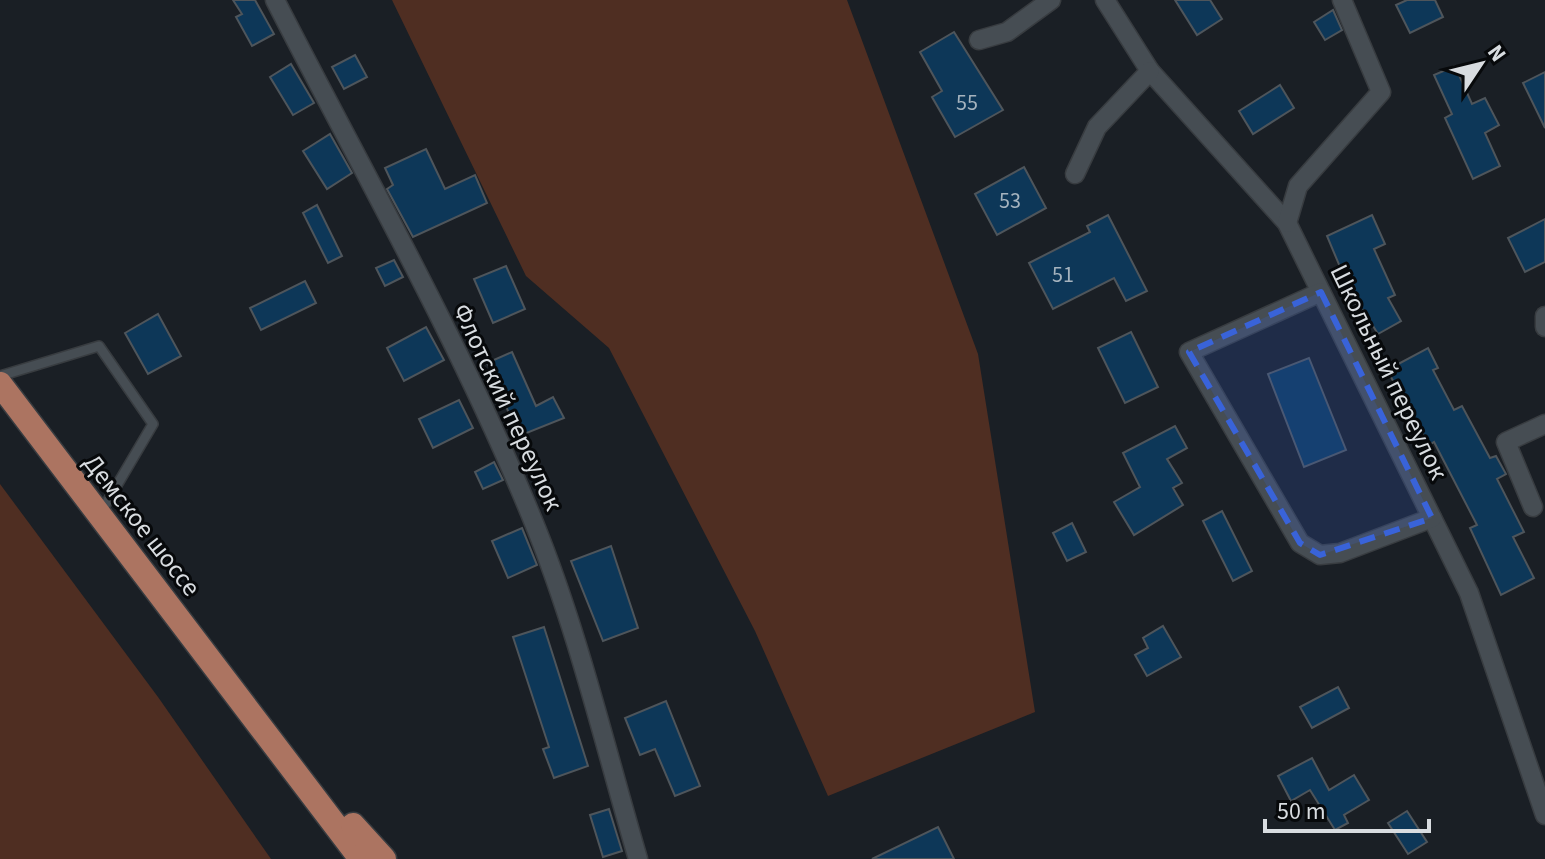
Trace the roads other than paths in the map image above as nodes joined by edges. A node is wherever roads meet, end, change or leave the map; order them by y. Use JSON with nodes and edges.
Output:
{"nodes":[{"id":1,"x":275,"y":0,"type":"edge"},
{"id":2,"x":1051,"y":0,"type":"edge"},
{"id":3,"x":1105,"y":0,"type":"edge"},
{"id":4,"x":1342,"y":0,"type":"edge"},
{"id":5,"x":979,"y":40,"type":"dead end"},
{"id":6,"x":1150,"y":71,"type":"junction"},
{"id":7,"x":1075,"y":174,"type":"dead end"},
{"id":8,"x":1287,"y":223,"type":"junction"},
{"id":9,"x":1321,"y":292,"type":"junction"},
{"id":10,"x":1545,"y":316,"type":"edge"},
{"id":11,"x":1545,"y":327,"type":"edge"},
{"id":12,"x":0,"y":376,"type":"edge"},
{"id":13,"x":0,"y":384,"type":"edge"},
{"id":14,"x":1545,"y":424,"type":"edge"},
{"id":15,"x":1533,"y":507,"type":"dead end"},
{"id":16,"x":99,"y":517,"type":"junction"},
{"id":17,"x":1432,"y":518,"type":"junction"},
{"id":18,"x":241,"y":698,"type":"junction"},
{"id":19,"x":1545,"y":815,"type":"edge"},
{"id":20,"x":361,"y":859,"type":"edge"},
{"id":21,"x":384,"y":859,"type":"edge"},
{"id":22,"x":638,"y":859,"type":"edge"}],
"edges":[{"from":1,"to":22,"type":"street","name":"Флотский переулок"},
{"from":2,"to":5,"type":"street"},
{"from":3,"to":6,"type":"street","name":"Школьный переулок"},
{"from":4,"to":8,"type":"street"},
{"from":6,"to":7,"type":"street"},
{"from":6,"to":8,"type":"street","name":"Школьный переулок"},
{"from":8,"to":9,"type":"street","name":"Школьный переулок"},
{"from":9,"to":17,"type":"street","name":"Школьный переулок"},
{"from":9,"to":17,"type":"street"},
{"from":10,"to":11,"type":"street"},
{"from":12,"to":16,"type":"lane"},
{"from":13,"to":16,"type":"main road","name":"Демское шоссе"},
{"from":14,"to":15,"type":"street"},
{"from":16,"to":18,"type":"main road","name":"Демское шоссе"},
{"from":17,"to":19,"type":"street","name":"Школьный переулок"},
{"from":18,"to":20,"type":"main road","name":"Демское шоссе"},
{"from":18,"to":21,"type":"main road","name":"Демское шоссе"}]}
